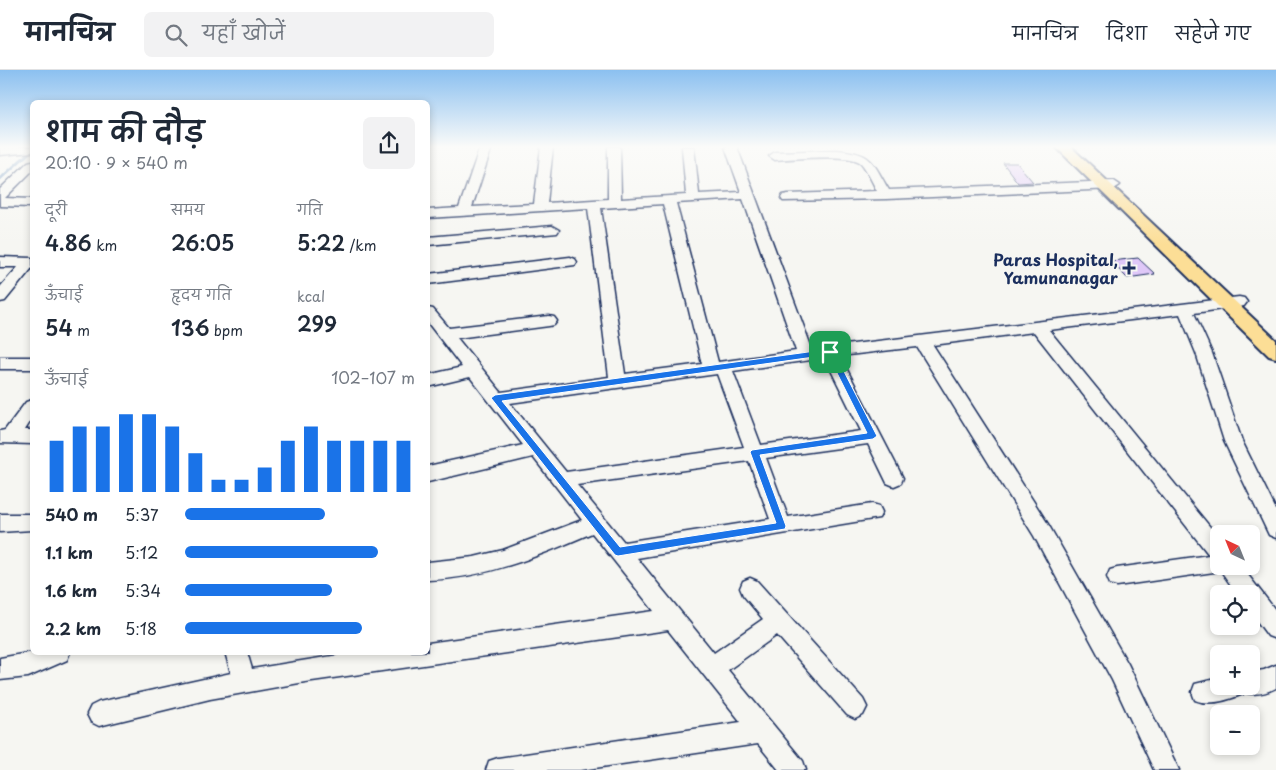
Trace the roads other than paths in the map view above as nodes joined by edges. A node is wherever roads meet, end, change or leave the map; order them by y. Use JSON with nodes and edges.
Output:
{"nodes":[{"id":1,"x":17,"y":180,"type":"edge"},
{"id":2,"x":475,"y":180,"type":"edge"},
{"id":3,"x":543,"y":180,"type":"edge"},
{"id":4,"x":615,"y":180,"type":"edge"},
{"id":5,"x":692,"y":180,"type":"edge"},
{"id":6,"x":743,"y":180,"type":"edge"},
{"id":7,"x":877,"y":180,"type":"edge"},
{"id":8,"x":1101,"y":180,"type":"edge"},
{"id":9,"x":1103,"y":180,"type":"edge"},
{"id":10,"x":1108,"y":186,"type":"junction"},
{"id":11,"x":748,"y":195,"type":"junction"},
{"id":12,"x":886,"y":195,"type":"junction"},
{"id":13,"x":0,"y":196,"type":"edge"},
{"id":14,"x":694,"y":198,"type":"junction"},
{"id":15,"x":788,"y":198,"type":"dead end"},
{"id":16,"x":668,"y":199,"type":"junction"},
{"id":17,"x":0,"y":202,"type":"edge"},
{"id":18,"x":615,"y":202,"type":"junction"},
{"id":19,"x":30,"y":203,"type":"edge"},
{"id":20,"x":594,"y":203,"type":"junction"},
{"id":21,"x":540,"y":207,"type":"junction"},
{"id":22,"x":464,"y":212,"type":"junction"},
{"id":23,"x":430,"y":214,"type":"edge"},
{"id":24,"x":552,"y":230,"type":"dead end"},
{"id":25,"x":430,"y":240,"type":"edge"},
{"id":26,"x":0,"y":262,"type":"edge"},
{"id":27,"x":30,"y":262,"type":"edge"},
{"id":28,"x":570,"y":262,"type":"dead end"},
{"id":29,"x":30,"y":263,"type":"edge"},
{"id":30,"x":430,"y":279,"type":"edge"},
{"id":31,"x":0,"y":297,"type":"edge"},
{"id":32,"x":1233,"y":303,"type":"junction"},
{"id":33,"x":1185,"y":309,"type":"junction"},
{"id":34,"x":549,"y":321,"type":"dead end"},
{"id":35,"x":434,"y":325,"type":"edge"},
{"id":36,"x":1038,"y":327,"type":"junction"},
{"id":37,"x":1276,"y":336,"type":"edge"},
{"id":38,"x":922,"y":341,"type":"junction"},
{"id":39,"x":1276,"y":351,"type":"edge"},
{"id":40,"x":830,"y":352,"type":"junction"},
{"id":41,"x":806,"y":355,"type":"junction"},
{"id":42,"x":0,"y":363,"type":"edge"},
{"id":43,"x":30,"y":363,"type":"edge"},
{"id":44,"x":717,"y":368,"type":"junction"},
{"id":45,"x":473,"y":370,"type":"junction"},
{"id":46,"x":430,"y":381,"type":"edge"},
{"id":47,"x":618,"y":381,"type":"junction"},
{"id":48,"x":495,"y":398,"type":"junction"},
{"id":49,"x":30,"y":409,"type":"edge"},
{"id":50,"x":873,"y":436,"type":"junction"},
{"id":51,"x":5,"y":437,"type":"edge"},
{"id":52,"x":30,"y":437,"type":"edge"},
{"id":53,"x":536,"y":449,"type":"junction"},
{"id":54,"x":755,"y":452,"type":"junction"},
{"id":55,"x":430,"y":474,"type":"edge"},
{"id":56,"x":894,"y":478,"type":"dead end"},
{"id":57,"x":561,"y":480,"type":"junction"},
{"id":58,"x":872,"y":512,"type":"dead end"},
{"id":59,"x":30,"y":522,"type":"edge"},
{"id":60,"x":0,"y":523,"type":"edge"},
{"id":61,"x":595,"y":523,"type":"junction"},
{"id":62,"x":782,"y":526,"type":"junction"},
{"id":63,"x":1276,"y":529,"type":"edge"},
{"id":64,"x":1210,"y":542,"type":"edge"},
{"id":65,"x":618,"y":552,"type":"junction"},
{"id":66,"x":1210,"y":564,"type":"edge"},
{"id":67,"x":430,"y":570,"type":"edge"},
{"id":68,"x":1236,"y":575,"type":"edge"},
{"id":69,"x":1117,"y":577,"type":"dead end"},
{"id":70,"x":1244,"y":585,"type":"edge"},
{"id":71,"x":750,"y":588,"type":"dead end"},
{"id":72,"x":1260,"y":607,"type":"edge"},
{"id":73,"x":672,"y":619,"type":"junction"},
{"id":74,"x":778,"y":621,"type":"junction"},
{"id":75,"x":1276,"y":629,"type":"edge"},
{"id":76,"x":430,"y":652,"type":"edge"},
{"id":77,"x":53,"y":655,"type":"edge"},
{"id":78,"x":237,"y":655,"type":"edge"},
{"id":79,"x":409,"y":655,"type":"edge"},
{"id":80,"x":712,"y":668,"type":"junction"},
{"id":81,"x":0,"y":669,"type":"edge"},
{"id":82,"x":1276,"y":676,"type":"edge"},
{"id":83,"x":1260,"y":680,"type":"edge"},
{"id":84,"x":245,"y":682,"type":"junction"},
{"id":85,"x":1210,"y":691,"type":"edge"},
{"id":86,"x":1203,"y":692,"type":"dead end"},
{"id":87,"x":855,"y":707,"type":"dead end"},
{"id":88,"x":99,"y":714,"type":"dead end"},
{"id":89,"x":763,"y":731,"type":"junction"},
{"id":90,"x":498,"y":770,"type":"edge"},
{"id":91,"x":794,"y":770,"type":"edge"},
{"id":92,"x":1167,"y":770,"type":"edge"}],
"edges":[{"from":1,"to":13,"type":"street"},
{"from":2,"to":22,"type":"street"},
{"from":3,"to":21,"type":"street"},
{"from":4,"to":18,"type":"street"},
{"from":5,"to":14,"type":"street"},
{"from":6,"to":11,"type":"street"},
{"from":7,"to":12,"type":"street"},
{"from":8,"to":10,"type":"main road"},
{"from":9,"to":10,"type":"main road"},
{"from":10,"to":12,"type":"street"},
{"from":10,"to":32,"type":"main road"},
{"from":11,"to":14,"type":"street"},
{"from":11,"to":41,"type":"street"},
{"from":12,"to":15,"type":"street"},
{"from":14,"to":16,"type":"street"},
{"from":16,"to":18,"type":"street"},
{"from":16,"to":44,"type":"street"},
{"from":17,"to":19,"type":"street"},
{"from":18,"to":20,"type":"street"},
{"from":20,"to":21,"type":"street"},
{"from":20,"to":47,"type":"street"},
{"from":21,"to":22,"type":"street"},
{"from":22,"to":23,"type":"street"},
{"from":24,"to":25,"type":"street"},
{"from":26,"to":27,"type":"street"},
{"from":28,"to":30,"type":"street"},
{"from":29,"to":31,"type":"street"},
{"from":32,"to":33,"type":"street"},
{"from":32,"to":37,"type":"main road"},
{"from":32,"to":39,"type":"main road"},
{"from":33,"to":36,"type":"street"},
{"from":33,"to":63,"type":"street"},
{"from":34,"to":35,"type":"street"},
{"from":35,"to":45,"type":"street"},
{"from":36,"to":38,"type":"street"},
{"from":36,"to":64,"type":"street"},
{"from":38,"to":40,"type":"street"},
{"from":38,"to":92,"type":"street"},
{"from":40,"to":41,"type":"street"},
{"from":40,"to":50,"type":"street"},
{"from":41,"to":44,"type":"street"},
{"from":42,"to":43,"type":"street"},
{"from":44,"to":47,"type":"street"},
{"from":44,"to":54,"type":"street"},
{"from":45,"to":46,"type":"street"},
{"from":45,"to":48,"type":"street"},
{"from":47,"to":48,"type":"street"},
{"from":48,"to":53,"type":"street"},
{"from":49,"to":51,"type":"street"},
{"from":50,"to":54,"type":"street"},
{"from":50,"to":56,"type":"street"},
{"from":51,"to":52,"type":"street"},
{"from":53,"to":55,"type":"street"},
{"from":53,"to":57,"type":"street"},
{"from":54,"to":57,"type":"street"},
{"from":54,"to":62,"type":"street"},
{"from":57,"to":61,"type":"street"},
{"from":58,"to":62,"type":"street"},
{"from":59,"to":60,"type":"street"},
{"from":61,"to":65,"type":"street"},
{"from":61,"to":67,"type":"street"},
{"from":62,"to":65,"type":"street"},
{"from":65,"to":73,"type":"street"},
{"from":66,"to":69,"type":"street"},
{"from":68,"to":70,"type":"street"},
{"from":71,"to":74,"type":"street"},
{"from":72,"to":75,"type":"street"},
{"from":73,"to":76,"type":"street"},
{"from":73,"to":80,"type":"street"},
{"from":74,"to":80,"type":"street"},
{"from":74,"to":87,"type":"street"},
{"from":77,"to":81,"type":"street"},
{"from":78,"to":84,"type":"street"},
{"from":79,"to":84,"type":"street"},
{"from":80,"to":89,"type":"street"},
{"from":82,"to":83,"type":"street"},
{"from":84,"to":88,"type":"street"},
{"from":85,"to":86,"type":"street"},
{"from":89,"to":90,"type":"street"},
{"from":89,"to":91,"type":"street"}]}
